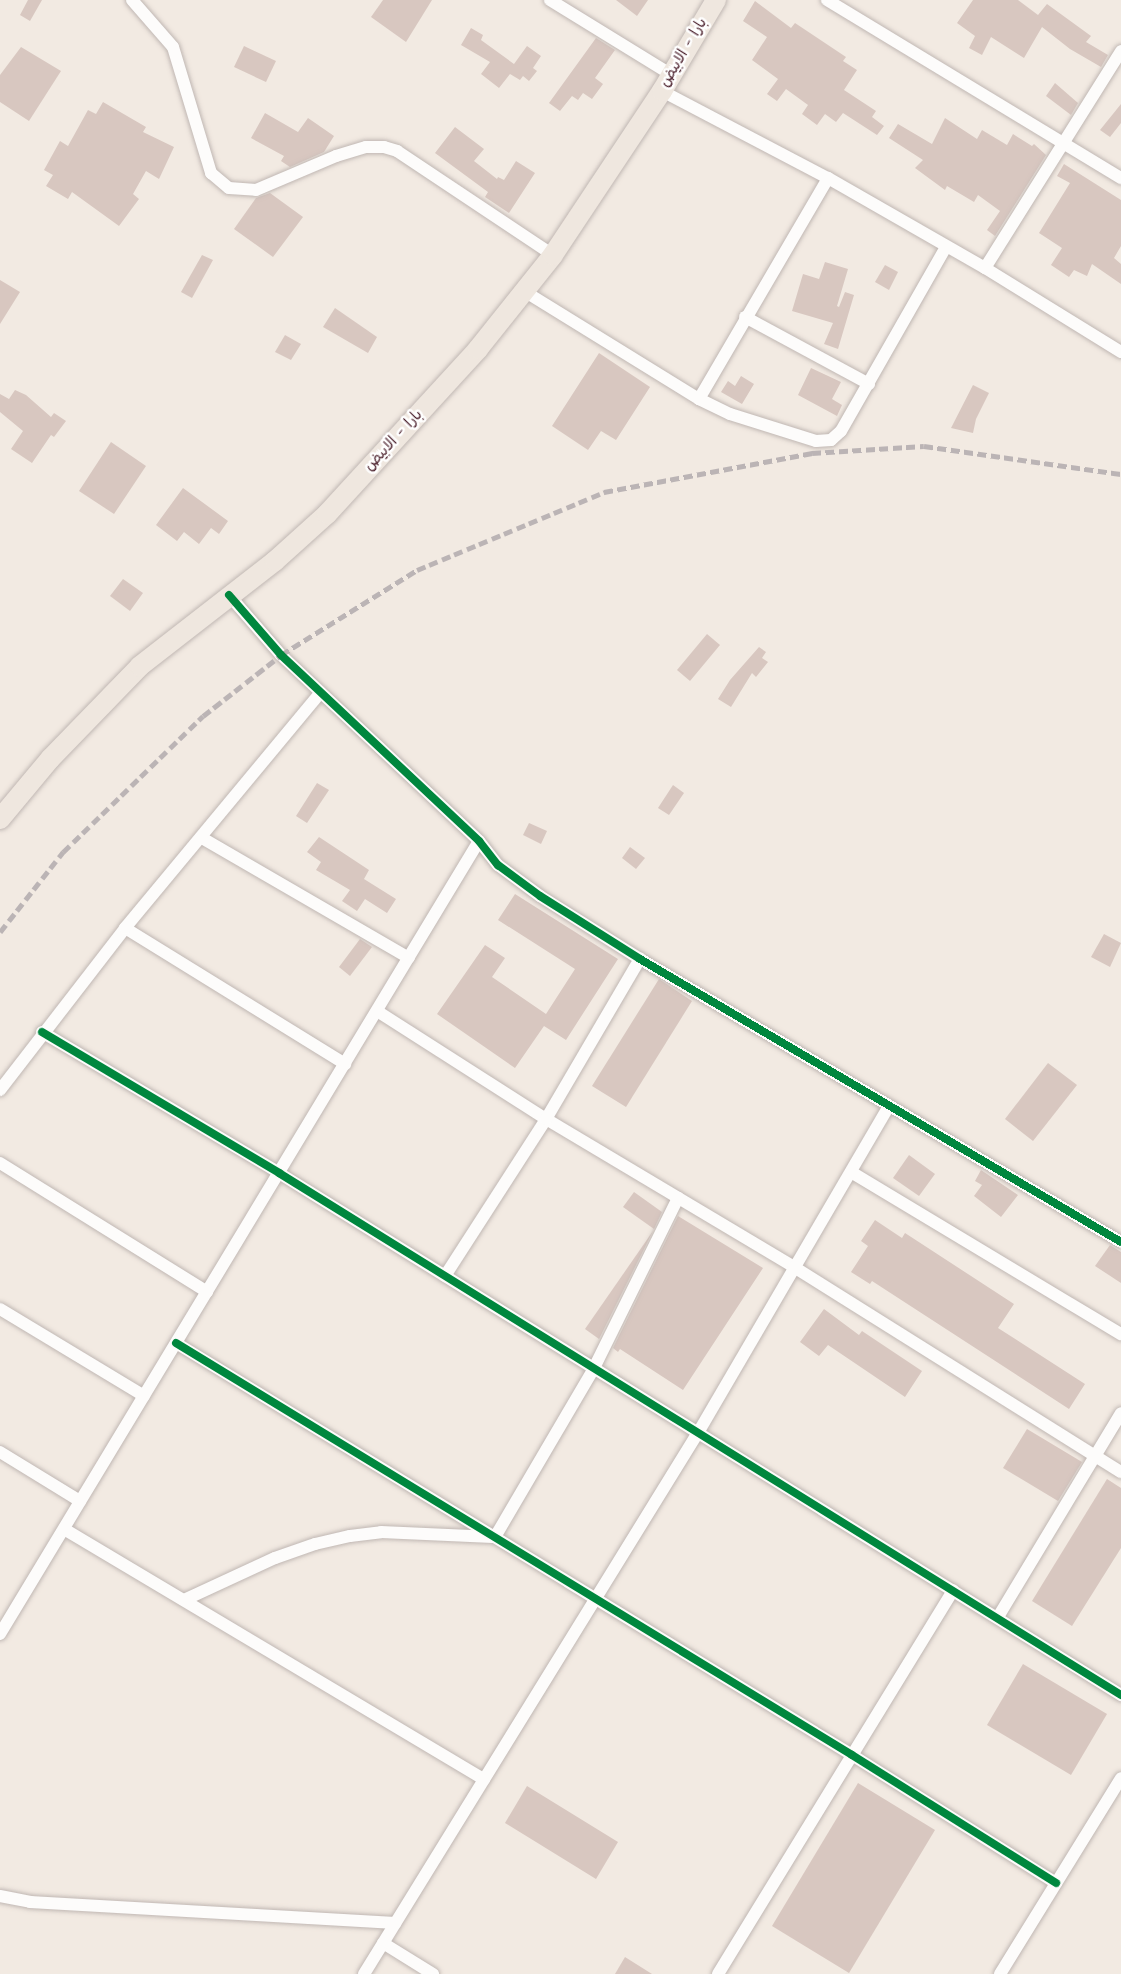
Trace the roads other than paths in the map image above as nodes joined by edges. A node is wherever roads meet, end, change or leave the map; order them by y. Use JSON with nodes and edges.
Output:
{"nodes":[{"id":1,"x":132,"y":0,"type":"edge"},
{"id":2,"x":550,"y":0,"type":"edge"},
{"id":3,"x":716,"y":0,"type":"edge"},
{"id":4,"x":827,"y":0,"type":"edge"},
{"id":5,"x":1121,"y":51,"type":"edge"},
{"id":6,"x":667,"y":83,"type":"junction"},
{"id":7,"x":1063,"y":143,"type":"junction"},
{"id":8,"x":828,"y":178,"type":"junction"},
{"id":9,"x":1121,"y":178,"type":"edge"},
{"id":10,"x":946,"y":247,"type":"junction"},
{"id":11,"x":553,"y":255,"type":"junction"},
{"id":12,"x":985,"y":268,"type":"junction"},
{"id":13,"x":524,"y":291,"type":"junction"},
{"id":14,"x":745,"y":317,"type":"junction"},
{"id":15,"x":1121,"y":352,"type":"edge"},
{"id":16,"x":868,"y":384,"type":"junction"},
{"id":17,"x":699,"y":399,"type":"junction"},
{"id":18,"x":229,"y":595,"type":"junction"},
{"id":19,"x":320,"y":693,"type":"junction"},
{"id":20,"x":0,"y":819,"type":"edge"},
{"id":21,"x":202,"y":838,"type":"junction"},
{"id":22,"x":479,"y":841,"type":"junction"},
{"id":23,"x":125,"y":928,"type":"junction"},
{"id":24,"x":409,"y":958,"type":"junction"},
{"id":25,"x":640,"y":959,"type":"junction"},
{"id":26,"x":377,"y":1011,"type":"junction"},
{"id":27,"x":42,"y":1032,"type":"junction"},
{"id":28,"x":345,"y":1064,"type":"junction"},
{"id":29,"x":0,"y":1090,"type":"edge"},
{"id":30,"x":889,"y":1106,"type":"junction"},
{"id":31,"x":546,"y":1119,"type":"junction"},
{"id":32,"x":0,"y":1163,"type":"edge"},
{"id":33,"x":851,"y":1172,"type":"junction"},
{"id":34,"x":279,"y":1173,"type":"junction"},
{"id":35,"x":678,"y":1198,"type":"junction"},
{"id":36,"x":1121,"y":1242,"type":"edge"},
{"id":37,"x":794,"y":1267,"type":"junction"},
{"id":38,"x":445,"y":1276,"type":"junction"},
{"id":39,"x":207,"y":1292,"type":"junction"},
{"id":40,"x":0,"y":1309,"type":"edge"},
{"id":41,"x":1121,"y":1334,"type":"edge"},
{"id":42,"x":176,"y":1343,"type":"junction"},
{"id":43,"x":594,"y":1368,"type":"junction"},
{"id":44,"x":144,"y":1396,"type":"junction"},
{"id":45,"x":1121,"y":1413,"type":"edge"},
{"id":46,"x":699,"y":1431,"type":"junction"},
{"id":47,"x":0,"y":1452,"type":"edge"},
{"id":48,"x":1095,"y":1456,"type":"junction"},
{"id":49,"x":1121,"y":1472,"type":"edge"},
{"id":50,"x":81,"y":1501,"type":"junction"},
{"id":51,"x":64,"y":1528,"type":"junction"},
{"id":52,"x":495,"y":1537,"type":"junction"},
{"id":53,"x":953,"y":1590,"type":"junction"},
{"id":54,"x":596,"y":1598,"type":"junction"},
{"id":55,"x":184,"y":1600,"type":"junction"},
{"id":56,"x":4,"y":1617,"type":"edge"},
{"id":57,"x":998,"y":1617,"type":"junction"},
{"id":58,"x":0,"y":1634,"type":"edge"},
{"id":59,"x":1121,"y":1695,"type":"edge"},
{"id":60,"x":852,"y":1755,"type":"junction"},
{"id":61,"x":1121,"y":1778,"type":"edge"},
{"id":62,"x":484,"y":1779,"type":"junction"},
{"id":63,"x":1056,"y":1883,"type":"junction"},
{"id":64,"x":0,"y":1896,"type":"edge"},
{"id":65,"x":395,"y":1923,"type":"junction"},
{"id":66,"x":383,"y":1943,"type":"junction"},
{"id":67,"x":364,"y":1974,"type":"edge"},
{"id":68,"x":433,"y":1974,"type":"edge"},
{"id":69,"x":718,"y":1974,"type":"edge"},
{"id":70,"x":999,"y":1974,"type":"edge"}],
"edges":[{"from":1,"to":11,"type":"street"},
{"from":2,"to":6,"type":"street"},
{"from":3,"to":6,"type":"main road","name":"بارا - الابيض"},
{"from":4,"to":7,"type":"street"},
{"from":5,"to":7,"type":"street"},
{"from":6,"to":8,"type":"street"},
{"from":6,"to":11,"type":"main road","name":"بارا - الابيض"},
{"from":7,"to":9,"type":"street"},
{"from":7,"to":12,"type":"street"},
{"from":8,"to":10,"type":"street"},
{"from":8,"to":14,"type":"street"},
{"from":10,"to":12,"type":"street"},
{"from":10,"to":16,"type":"street"},
{"from":11,"to":13,"type":"main road","name":"بارا - الابيض"},
{"from":12,"to":15,"type":"street"},
{"from":13,"to":17,"type":"street"},
{"from":13,"to":18,"type":"main road","name":"بارا - الابيض"},
{"from":14,"to":16,"type":"street"},
{"from":14,"to":17,"type":"street"},
{"from":16,"to":17,"type":"street"},
{"from":18,"to":19,"type":"street"},
{"from":18,"to":20,"type":"main road","name":"بارا - الابيض"},
{"from":19,"to":21,"type":"street"},
{"from":19,"to":22,"type":"street"},
{"from":21,"to":23,"type":"street"},
{"from":21,"to":24,"type":"street"},
{"from":22,"to":24,"type":"street"},
{"from":22,"to":25,"type":"street"},
{"from":23,"to":27,"type":"street"},
{"from":23,"to":28,"type":"street"},
{"from":24,"to":26,"type":"street"},
{"from":25,"to":30,"type":"street"},
{"from":25,"to":31,"type":"street"},
{"from":26,"to":28,"type":"street"},
{"from":26,"to":31,"type":"street"},
{"from":27,"to":29,"type":"street"},
{"from":27,"to":34,"type":"street"},
{"from":28,"to":34,"type":"street"},
{"from":30,"to":33,"type":"street"},
{"from":30,"to":36,"type":"street"},
{"from":31,"to":35,"type":"street"},
{"from":31,"to":38,"type":"street"},
{"from":32,"to":39,"type":"street"},
{"from":33,"to":37,"type":"street"},
{"from":33,"to":41,"type":"street"},
{"from":34,"to":38,"type":"street"},
{"from":34,"to":39,"type":"street"},
{"from":35,"to":37,"type":"street"},
{"from":35,"to":43,"type":"street"},
{"from":37,"to":46,"type":"street"},
{"from":37,"to":48,"type":"street"},
{"from":38,"to":43,"type":"street"},
{"from":39,"to":42,"type":"street"},
{"from":40,"to":44,"type":"street"},
{"from":42,"to":44,"type":"street"},
{"from":42,"to":52,"type":"street"},
{"from":43,"to":46,"type":"street"},
{"from":43,"to":52,"type":"street"},
{"from":44,"to":50,"type":"street"},
{"from":45,"to":48,"type":"street"},
{"from":46,"to":53,"type":"street"},
{"from":46,"to":54,"type":"street"},
{"from":47,"to":50,"type":"street"},
{"from":48,"to":49,"type":"street"},
{"from":48,"to":57,"type":"street"},
{"from":50,"to":51,"type":"street"},
{"from":51,"to":55,"type":"street"},
{"from":51,"to":56,"type":"street"},
{"from":52,"to":54,"type":"street"},
{"from":52,"to":55,"type":"street"},
{"from":53,"to":57,"type":"street"},
{"from":53,"to":60,"type":"street"},
{"from":54,"to":60,"type":"street"},
{"from":54,"to":62,"type":"street"},
{"from":55,"to":62,"type":"street"},
{"from":56,"to":58,"type":"street"},
{"from":57,"to":59,"type":"street"},
{"from":60,"to":63,"type":"street"},
{"from":60,"to":69,"type":"street"},
{"from":61,"to":63,"type":"street"},
{"from":62,"to":65,"type":"street"},
{"from":63,"to":70,"type":"street"},
{"from":64,"to":65,"type":"street"},
{"from":65,"to":66,"type":"street"},
{"from":66,"to":67,"type":"street"},
{"from":66,"to":68,"type":"street"}]}
